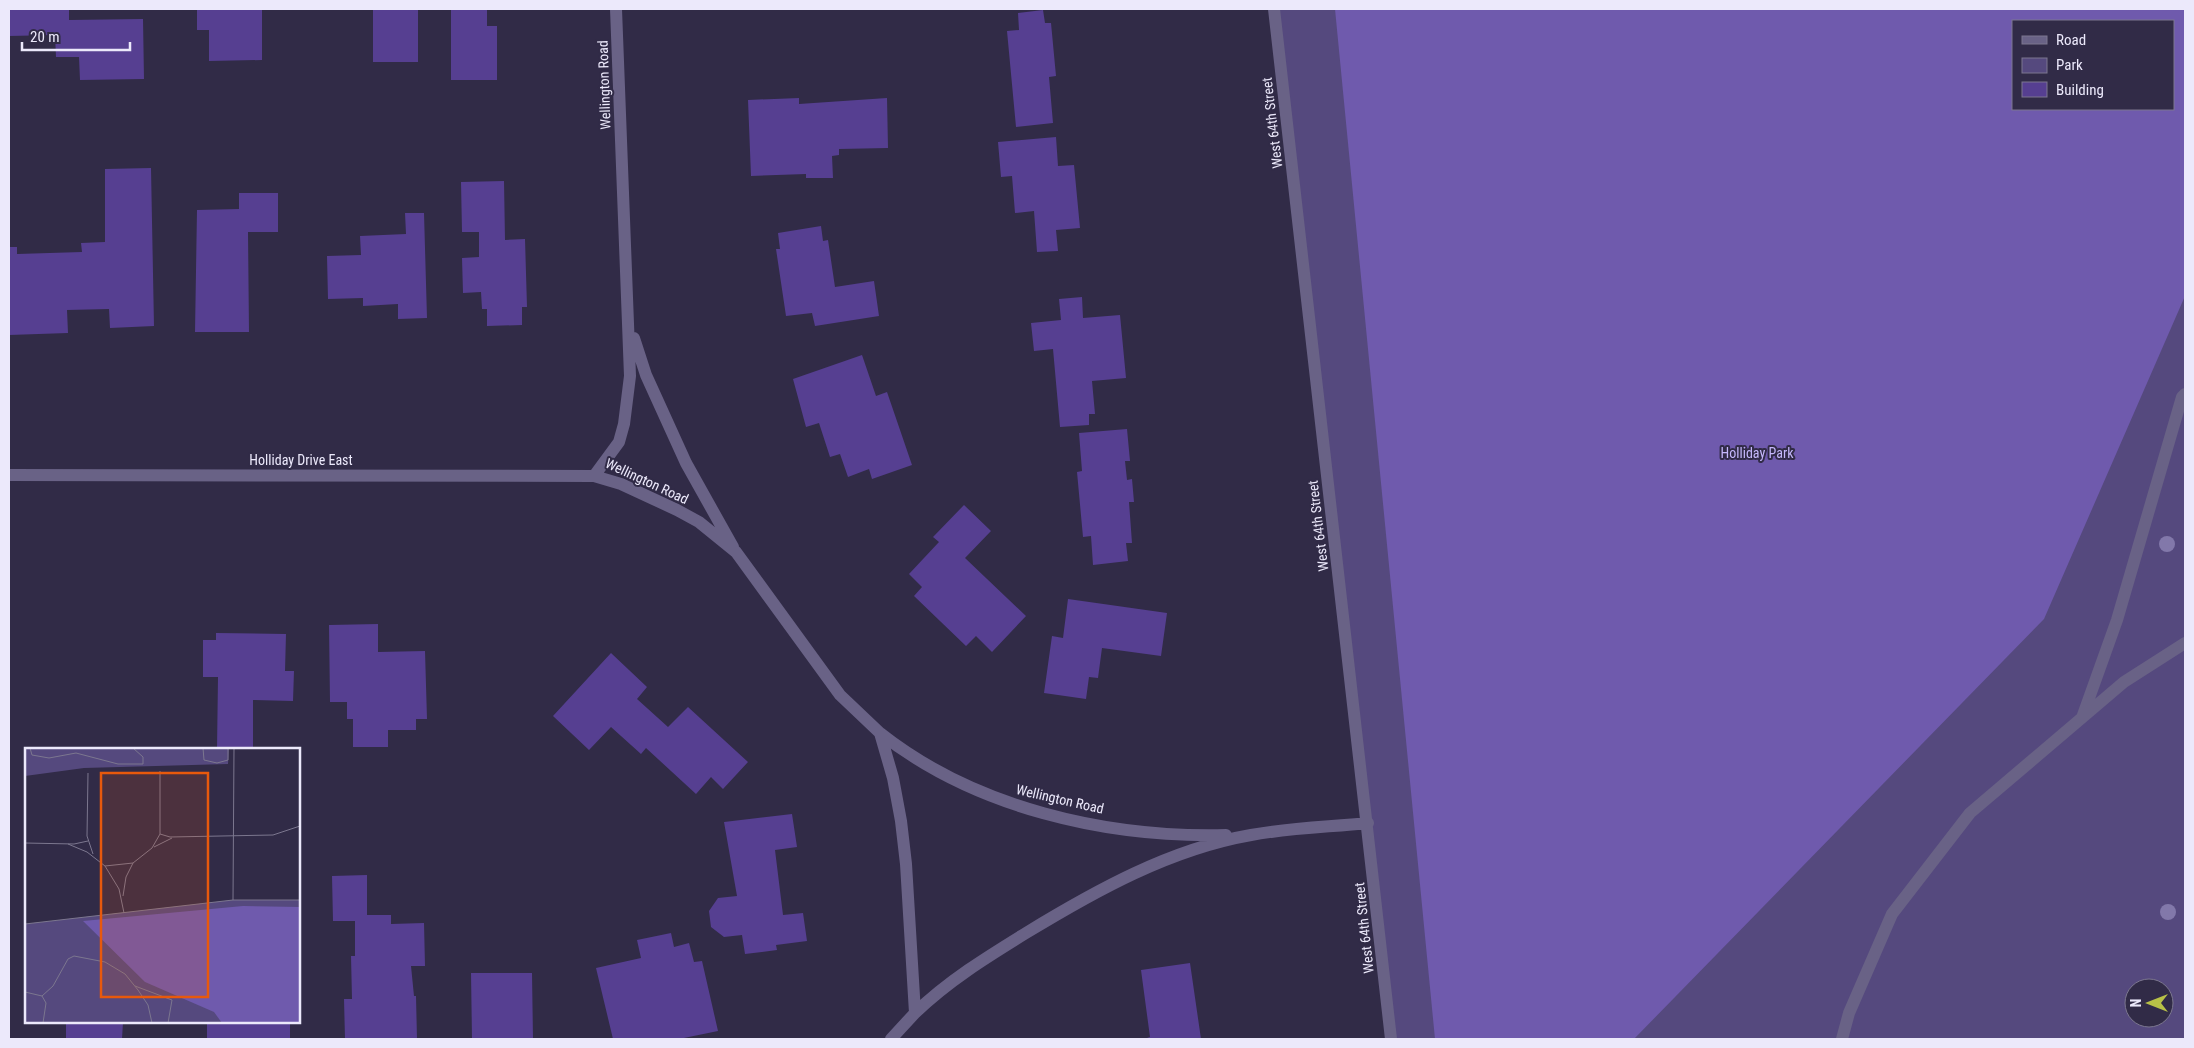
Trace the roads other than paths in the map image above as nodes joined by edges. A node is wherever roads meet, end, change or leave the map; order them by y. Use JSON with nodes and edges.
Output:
{"nodes":[{"id":1,"x":616,"y":9,"type":"edge"},
{"id":2,"x":1274,"y":9,"type":"edge"},
{"id":3,"x":628,"y":306,"type":"junction"},
{"id":4,"x":2185,"y":394,"type":"edge"},
{"id":5,"x":9,"y":475,"type":"edge"},
{"id":6,"x":594,"y":476,"type":"junction"},
{"id":7,"x":736,"y":552,"type":"junction"},
{"id":8,"x":2185,"y":643,"type":"edge"},
{"id":9,"x":2083,"y":716,"type":"junction"},
{"id":10,"x":880,"y":733,"type":"junction"},
{"id":11,"x":1368,"y":823,"type":"junction"},
{"id":12,"x":1251,"y":835,"type":"junction"},
{"id":13,"x":915,"y":1013,"type":"junction"},
{"id":14,"x":891,"y":1039,"type":"edge"},
{"id":15,"x":1391,"y":1039,"type":"edge"},
{"id":16,"x":1842,"y":1039,"type":"edge"}],
"edges":[{"from":1,"to":3,"type":"street","name":"Wellington Road"},
{"from":2,"to":11,"type":"street","name":"West 64th Street"},
{"from":3,"to":6,"type":"street","name":"Wellington Road"},
{"from":3,"to":7,"type":"street"},
{"from":4,"to":9,"type":"street"},
{"from":5,"to":6,"type":"street","name":"Holliday Drive East"},
{"from":6,"to":7,"type":"street","name":"Wellington Road"},
{"from":7,"to":10,"type":"street","name":"Wellington Road"},
{"from":8,"to":9,"type":"street"},
{"from":9,"to":16,"type":"street"},
{"from":10,"to":12,"type":"street","name":"Wellington Road"},
{"from":10,"to":13,"type":"street"},
{"from":11,"to":12,"type":"street","name":"Wellington Road"},
{"from":11,"to":15,"type":"street","name":"West 64th Street"},
{"from":12,"to":13,"type":"street","name":"Wellington Road"},
{"from":13,"to":14,"type":"street","name":"Wellington Road"}]}
